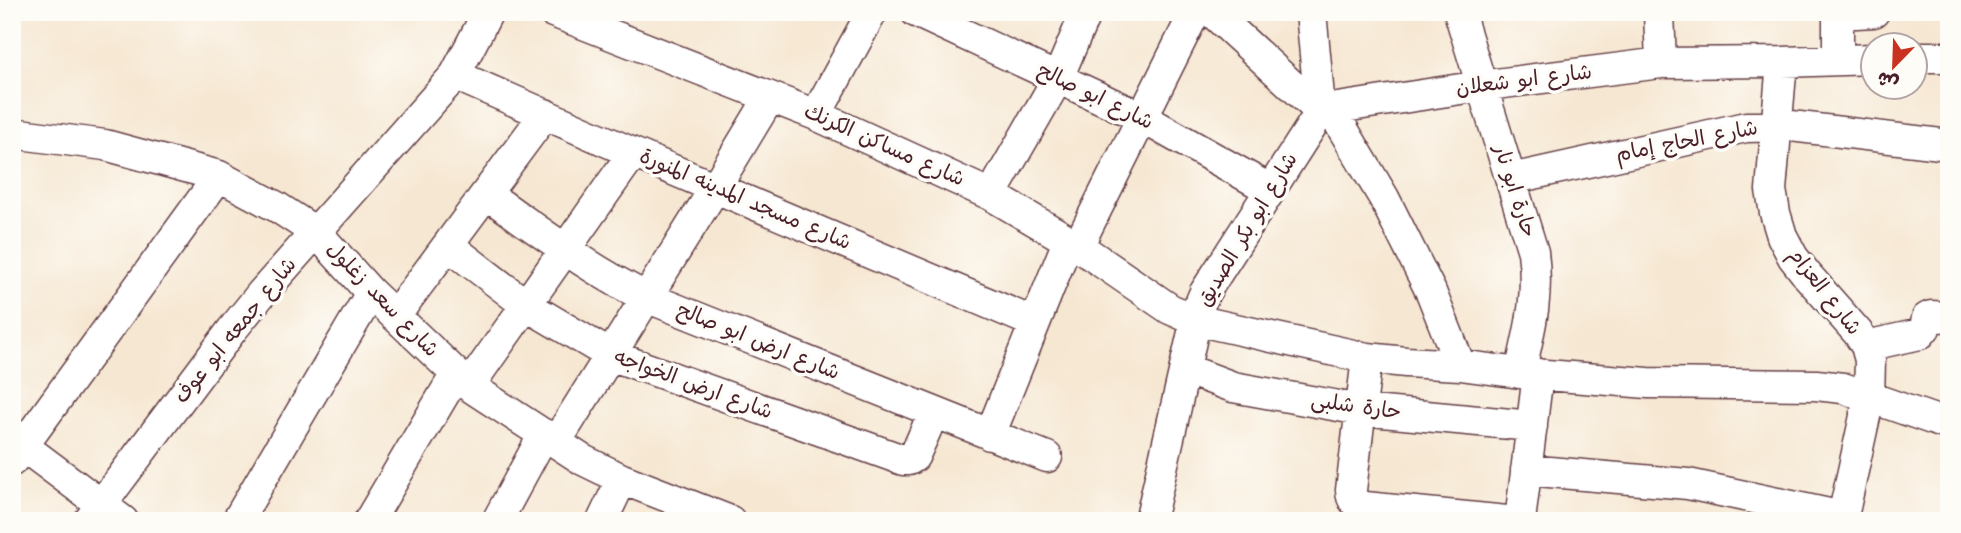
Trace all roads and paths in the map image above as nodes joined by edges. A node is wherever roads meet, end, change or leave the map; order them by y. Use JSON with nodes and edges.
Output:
{"nodes":[{"id":1,"x":488,"y":12,"type":"edge"},
{"id":2,"x":553,"y":12,"type":"edge"},
{"id":3,"x":872,"y":12,"type":"edge"},
{"id":4,"x":916,"y":12,"type":"edge"},
{"id":5,"x":1086,"y":12,"type":"edge"},
{"id":6,"x":1195,"y":12,"type":"edge"},
{"id":7,"x":1212,"y":12,"type":"edge"},
{"id":8,"x":1311,"y":12,"type":"edge"},
{"id":9,"x":1459,"y":12,"type":"edge"},
{"id":10,"x":1659,"y":12,"type":"edge"},
{"id":11,"x":1874,"y":12,"type":"edge"},
{"id":12,"x":1838,"y":13,"type":"edge"},
{"id":13,"x":1949,"y":57,"type":"edge"},
{"id":14,"x":1930,"y":58,"type":"edge"},
{"id":15,"x":1860,"y":59,"type":"edge"},
{"id":16,"x":1838,"y":60,"type":"junction"},
{"id":17,"x":1782,"y":62,"type":"junction"},
{"id":18,"x":1661,"y":63,"type":"junction"},
{"id":19,"x":456,"y":75,"type":"junction"},
{"id":20,"x":1058,"y":78,"type":"junction"},
{"id":21,"x":1480,"y":86,"type":"junction"},
{"id":22,"x":770,"y":97,"type":"junction"},
{"id":23,"x":1324,"y":108,"type":"junction"},
{"id":24,"x":545,"y":114,"type":"junction"},
{"id":25,"x":816,"y":115,"type":"junction"},
{"id":26,"x":1141,"y":117,"type":"junction"},
{"id":27,"x":1777,"y":125,"type":"junction"},
{"id":28,"x":12,"y":133,"type":"edge"},
{"id":29,"x":1949,"y":145,"type":"edge"},
{"id":30,"x":633,"y":153,"type":"junction"},
{"id":31,"x":219,"y":176,"type":"junction"},
{"id":32,"x":1511,"y":179,"type":"junction"},
{"id":33,"x":715,"y":188,"type":"junction"},
{"id":34,"x":1271,"y":190,"type":"junction"},
{"id":35,"x":486,"y":194,"type":"junction"},
{"id":36,"x":991,"y":195,"type":"junction"},
{"id":37,"x":317,"y":233,"type":"junction"},
{"id":38,"x":1073,"y":243,"type":"junction"},
{"id":39,"x":448,"y":246,"type":"junction"},
{"id":40,"x":566,"y":249,"type":"junction"},
{"id":41,"x":371,"y":292,"type":"junction"},
{"id":42,"x":646,"y":297,"type":"junction"},
{"id":43,"x":526,"y":305,"type":"junction"},
{"id":44,"x":396,"y":316,"type":"junction"},
{"id":45,"x":1949,"y":317,"type":"edge"},
{"id":46,"x":1195,"y":320,"type":"junction"},
{"id":47,"x":1035,"y":323,"type":"junction"},
{"id":48,"x":1866,"y":346,"type":"junction"},
{"id":49,"x":610,"y":355,"type":"junction"},
{"id":50,"x":1367,"y":358,"type":"junction"},
{"id":51,"x":1460,"y":365,"type":"junction"},
{"id":52,"x":1185,"y":369,"type":"junction"},
{"id":53,"x":1529,"y":374,"type":"junction"},
{"id":54,"x":463,"y":380,"type":"junction"},
{"id":55,"x":1868,"y":398,"type":"junction"},
{"id":56,"x":1361,"y":410,"type":"junction"},
{"id":57,"x":934,"y":412,"type":"junction"},
{"id":58,"x":1949,"y":425,"type":"edge"},
{"id":59,"x":1532,"y":426,"type":"junction"},
{"id":60,"x":990,"y":435,"type":"junction"},
{"id":61,"x":550,"y":438,"type":"junction"},
{"id":62,"x":18,"y":454,"type":"edge"},
{"id":63,"x":1047,"y":457,"type":"dead end"},
{"id":64,"x":1526,"y":470,"type":"junction"},
{"id":65,"x":622,"y":479,"type":"junction"},
{"id":66,"x":104,"y":515,"type":"edge"},
{"id":67,"x":1402,"y":516,"type":"edge"},
{"id":68,"x":716,"y":519,"type":"edge"},
{"id":69,"x":1842,"y":519,"type":"edge"},
{"id":70,"x":237,"y":521,"type":"edge"},
{"id":71,"x":369,"y":521,"type":"edge"},
{"id":72,"x":497,"y":521,"type":"edge"},
{"id":73,"x":602,"y":521,"type":"edge"},
{"id":74,"x":1150,"y":521,"type":"edge"},
{"id":75,"x":1507,"y":521,"type":"edge"},
{"id":76,"x":1520,"y":521,"type":"edge"}],
"edges":[{"from":1,"to":19,"type":"street","name":"شارع جمعه ابو عوف"},
{"from":2,"to":22,"type":"street","name":"شارع مساكن الكرنك"},
{"from":3,"to":25,"type":"street"},
{"from":4,"to":20,"type":"street","name":"شارع ابو صالح"},
{"from":5,"to":20,"type":"street"},
{"from":6,"to":26,"type":"street"},
{"from":7,"to":23,"type":"street"},
{"from":8,"to":23,"type":"street"},
{"from":9,"to":21,"type":"street","name":"حارة ابو نار"},
{"from":10,"to":18,"type":"street"},
{"from":11,"to":12,"type":"street"},
{"from":12,"to":16,"type":"street"},
{"from":13,"to":14,"type":"street"},
{"from":15,"to":16,"type":"street","name":"شارع ابو شعلان"},
{"from":16,"to":17,"type":"street","name":"شارع ابو شعلان"},
{"from":17,"to":18,"type":"street","name":"شارع ابو شعلان"},
{"from":17,"to":27,"type":"street","name":"شارع العزام"},
{"from":18,"to":21,"type":"street","name":"شارع ابو شعلان"},
{"from":19,"to":24,"type":"street","name":"شارع مسجد المدينه المنورة"},
{"from":19,"to":37,"type":"street","name":"شارع جمعه ابو عوف"},
{"from":20,"to":26,"type":"street","name":"شارع ابو صالح"},
{"from":20,"to":36,"type":"street"},
{"from":21,"to":23,"type":"street","name":"شارع ابو شعلان"},
{"from":21,"to":32,"type":"street","name":"حارة ابو نار"},
{"from":22,"to":25,"type":"street","name":"شارع مساكن الكرنك"},
{"from":22,"to":33,"type":"street"},
{"from":23,"to":34,"type":"street","name":"شارع ابو بكر الصديق"},
{"from":23,"to":51,"type":"street"},
{"from":24,"to":30,"type":"street","name":"شارع مسجد المدينه المنورة"},
{"from":24,"to":35,"type":"street"},
{"from":25,"to":36,"type":"street","name":"شارع مساكن الكرنك"},
{"from":26,"to":34,"type":"street","name":"شارع ابو صالح"},
{"from":26,"to":38,"type":"street"},
{"from":27,"to":29,"type":"street","name":"شارع الحاج إمام"},
{"from":27,"to":32,"type":"street","name":"شارع الحاج إمام"},
{"from":27,"to":48,"type":"street","name":"شارع العزام"},
{"from":28,"to":31,"type":"street","name":"شارع سعد زغلول"},
{"from":30,"to":33,"type":"street","name":"شارع مسجد المدينه المنورة"},
{"from":30,"to":40,"type":"street"},
{"from":31,"to":37,"type":"street","name":"شارع سعد زغلول"},
{"from":31,"to":62,"type":"street"},
{"from":32,"to":53,"type":"street","name":"حارة ابو نار"},
{"from":33,"to":42,"type":"street"},
{"from":33,"to":47,"type":"street","name":"شارع مسجد المدينه المنورة"},
{"from":34,"to":46,"type":"street","name":"شارع ابو بكر الصديق"},
{"from":35,"to":39,"type":"street"},
{"from":35,"to":40,"type":"street","name":"شارع ارض ابو صالح"},
{"from":36,"to":38,"type":"street","name":"شارع مساكن الكرنك"},
{"from":37,"to":41,"type":"street","name":"شارع سعد زغلول"},
{"from":37,"to":66,"type":"street","name":"شارع جمعه ابو عوف"},
{"from":38,"to":46,"type":"street","name":"شارع مساكن الكرنك"},
{"from":38,"to":47,"type":"street"},
{"from":39,"to":43,"type":"street","name":"شارع ارض الخواجه"},
{"from":39,"to":44,"type":"street"},
{"from":40,"to":42,"type":"street","name":"شارع ارض ابو صالح"},
{"from":40,"to":43,"type":"street"},
{"from":41,"to":44,"type":"street","name":"شارع سعد زغلول"},
{"from":41,"to":70,"type":"street"},
{"from":42,"to":49,"type":"street"},
{"from":42,"to":57,"type":"street","name":"شارع ارض ابو صالح"},
{"from":43,"to":49,"type":"street","name":"شارع ارض الخواجه"},
{"from":43,"to":54,"type":"street"},
{"from":44,"to":54,"type":"street","name":"شارع سعد زغلول"},
{"from":45,"to":48,"type":"street"},
{"from":46,"to":50,"type":"street","name":"شارع مساكن الكرنك"},
{"from":46,"to":52,"type":"street","name":"شارع ابو بكر الصديق"},
{"from":47,"to":60,"type":"street"},
{"from":48,"to":55,"type":"street","name":"شارع العزام"},
{"from":49,"to":57,"type":"street","name":"شارع ارض الخواجه"},
{"from":49,"to":61,"type":"street"},
{"from":50,"to":51,"type":"street","name":"شارع مساكن الكرنك"},
{"from":50,"to":56,"type":"street"},
{"from":51,"to":53,"type":"street","name":"شارع مساكن الكرنك"},
{"from":52,"to":56,"type":"street","name":"حارة شلبى"},
{"from":52,"to":74,"type":"street","name":"شارع ابو بكر الصديق"},
{"from":53,"to":55,"type":"street","name":"شارع مساكن الكرنك"},
{"from":53,"to":59,"type":"street","name":"حارة ابو نار"},
{"from":54,"to":61,"type":"street","name":"شارع سعد زغلول"},
{"from":54,"to":71,"type":"street"},
{"from":55,"to":58,"type":"street","name":"شارع مساكن الكرنك"},
{"from":55,"to":69,"type":"street","name":"شارع العزام"},
{"from":56,"to":59,"type":"street","name":"حارة شلبى"},
{"from":56,"to":67,"type":"street"},
{"from":57,"to":60,"type":"street","name":"شارع ارض ابو صالح"},
{"from":59,"to":64,"type":"street","name":"حارة ابو نار"},
{"from":60,"to":63,"type":"street","name":"شارع ارض ابو صالح"},
{"from":61,"to":65,"type":"street","name":"شارع سعد زغلول"},
{"from":61,"to":72,"type":"street"},
{"from":62,"to":66,"type":"street"},
{"from":64,"to":69,"type":"street"},
{"from":64,"to":76,"type":"street","name":"حارة ابو نار"},
{"from":65,"to":68,"type":"street","name":"شارع سعد زغلول"},
{"from":65,"to":73,"type":"street"},
{"from":67,"to":75,"type":"street"}]}
